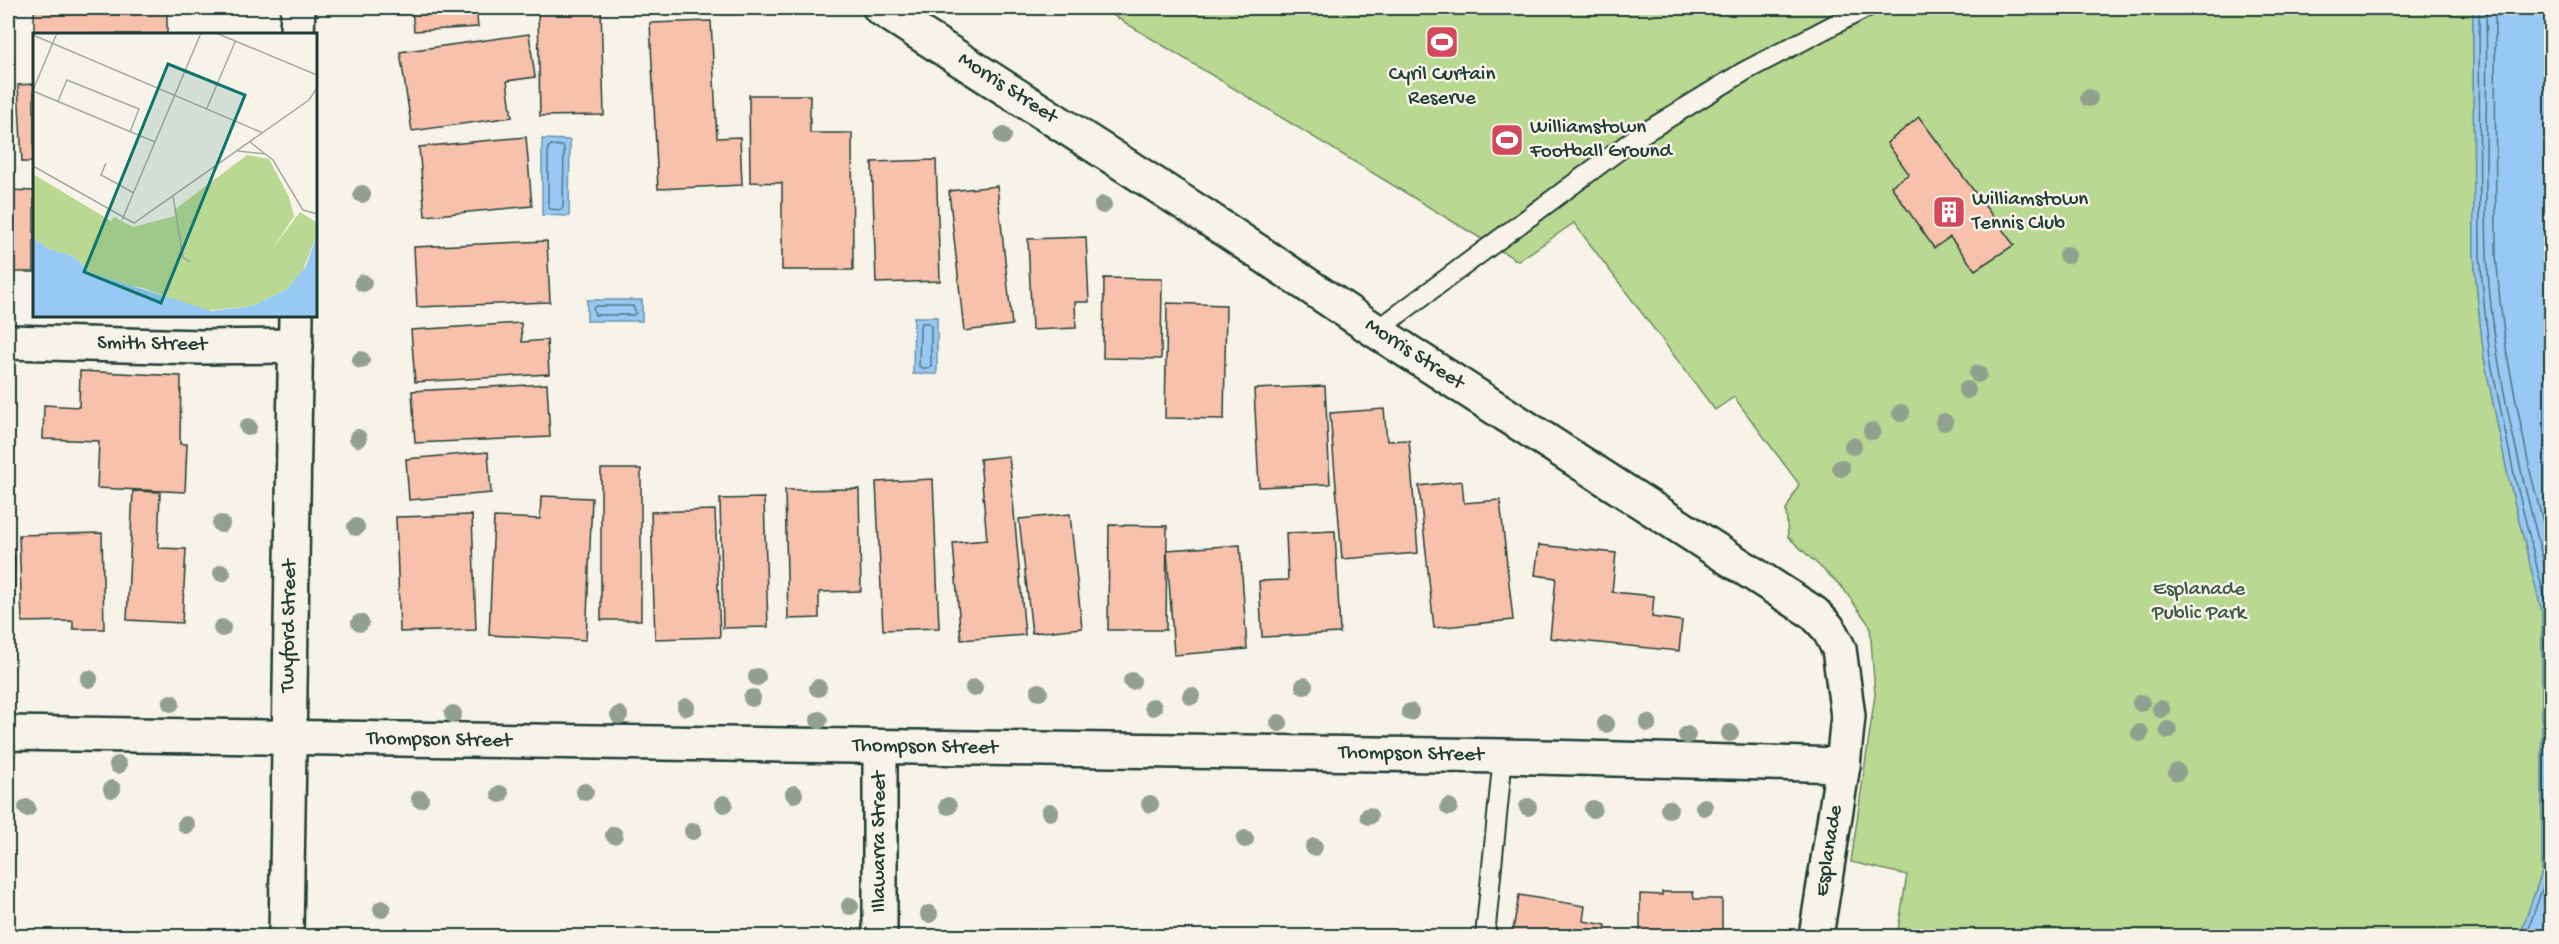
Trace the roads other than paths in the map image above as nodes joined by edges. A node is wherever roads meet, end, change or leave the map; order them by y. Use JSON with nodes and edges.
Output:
{"nodes":[{"id":1,"x":298,"y":8,"type":"edge"},
{"id":2,"x":880,"y":8,"type":"edge"},
{"id":3,"x":1866,"y":8,"type":"edge"},
{"id":4,"x":297,"y":33,"type":"edge"},
{"id":5,"x":296,"y":331,"type":"edge"},
{"id":6,"x":1376,"y":331,"type":"junction"},
{"id":7,"x":8,"y":342,"type":"edge"},
{"id":8,"x":8,"y":733,"type":"edge"},
{"id":9,"x":289,"y":738,"type":"junction"},
{"id":10,"x":880,"y":748,"type":"junction"},
{"id":11,"x":1503,"y":756,"type":"junction"},
{"id":12,"x":1843,"y":765,"type":"junction"},
{"id":13,"x":286,"y":936,"type":"edge"},
{"id":14,"x":880,"y":936,"type":"edge"},
{"id":15,"x":1485,"y":936,"type":"edge"},
{"id":16,"x":1816,"y":936,"type":"edge"}],
"edges":[{"from":1,"to":4,"type":"street"},
{"from":2,"to":6,"type":"street","name":"Morris Street"},
{"from":3,"to":6,"type":"lane"},
{"from":5,"to":7,"type":"street","name":"Smith Street"},
{"from":5,"to":9,"type":"street","name":"Twyford Street"},
{"from":6,"to":12,"type":"street","name":"Morris Street"},
{"from":8,"to":9,"type":"street","name":"Thompson Street"},
{"from":9,"to":10,"type":"street","name":"Thompson Street"},
{"from":9,"to":13,"type":"street","name":"Twyford Street"},
{"from":10,"to":11,"type":"street","name":"Thompson Street"},
{"from":10,"to":14,"type":"street","name":"Illawarra Street"},
{"from":11,"to":12,"type":"street","name":"Thompson Street"},
{"from":11,"to":15,"type":"lane"},
{"from":12,"to":16,"type":"street","name":"Esplanade"}]}
